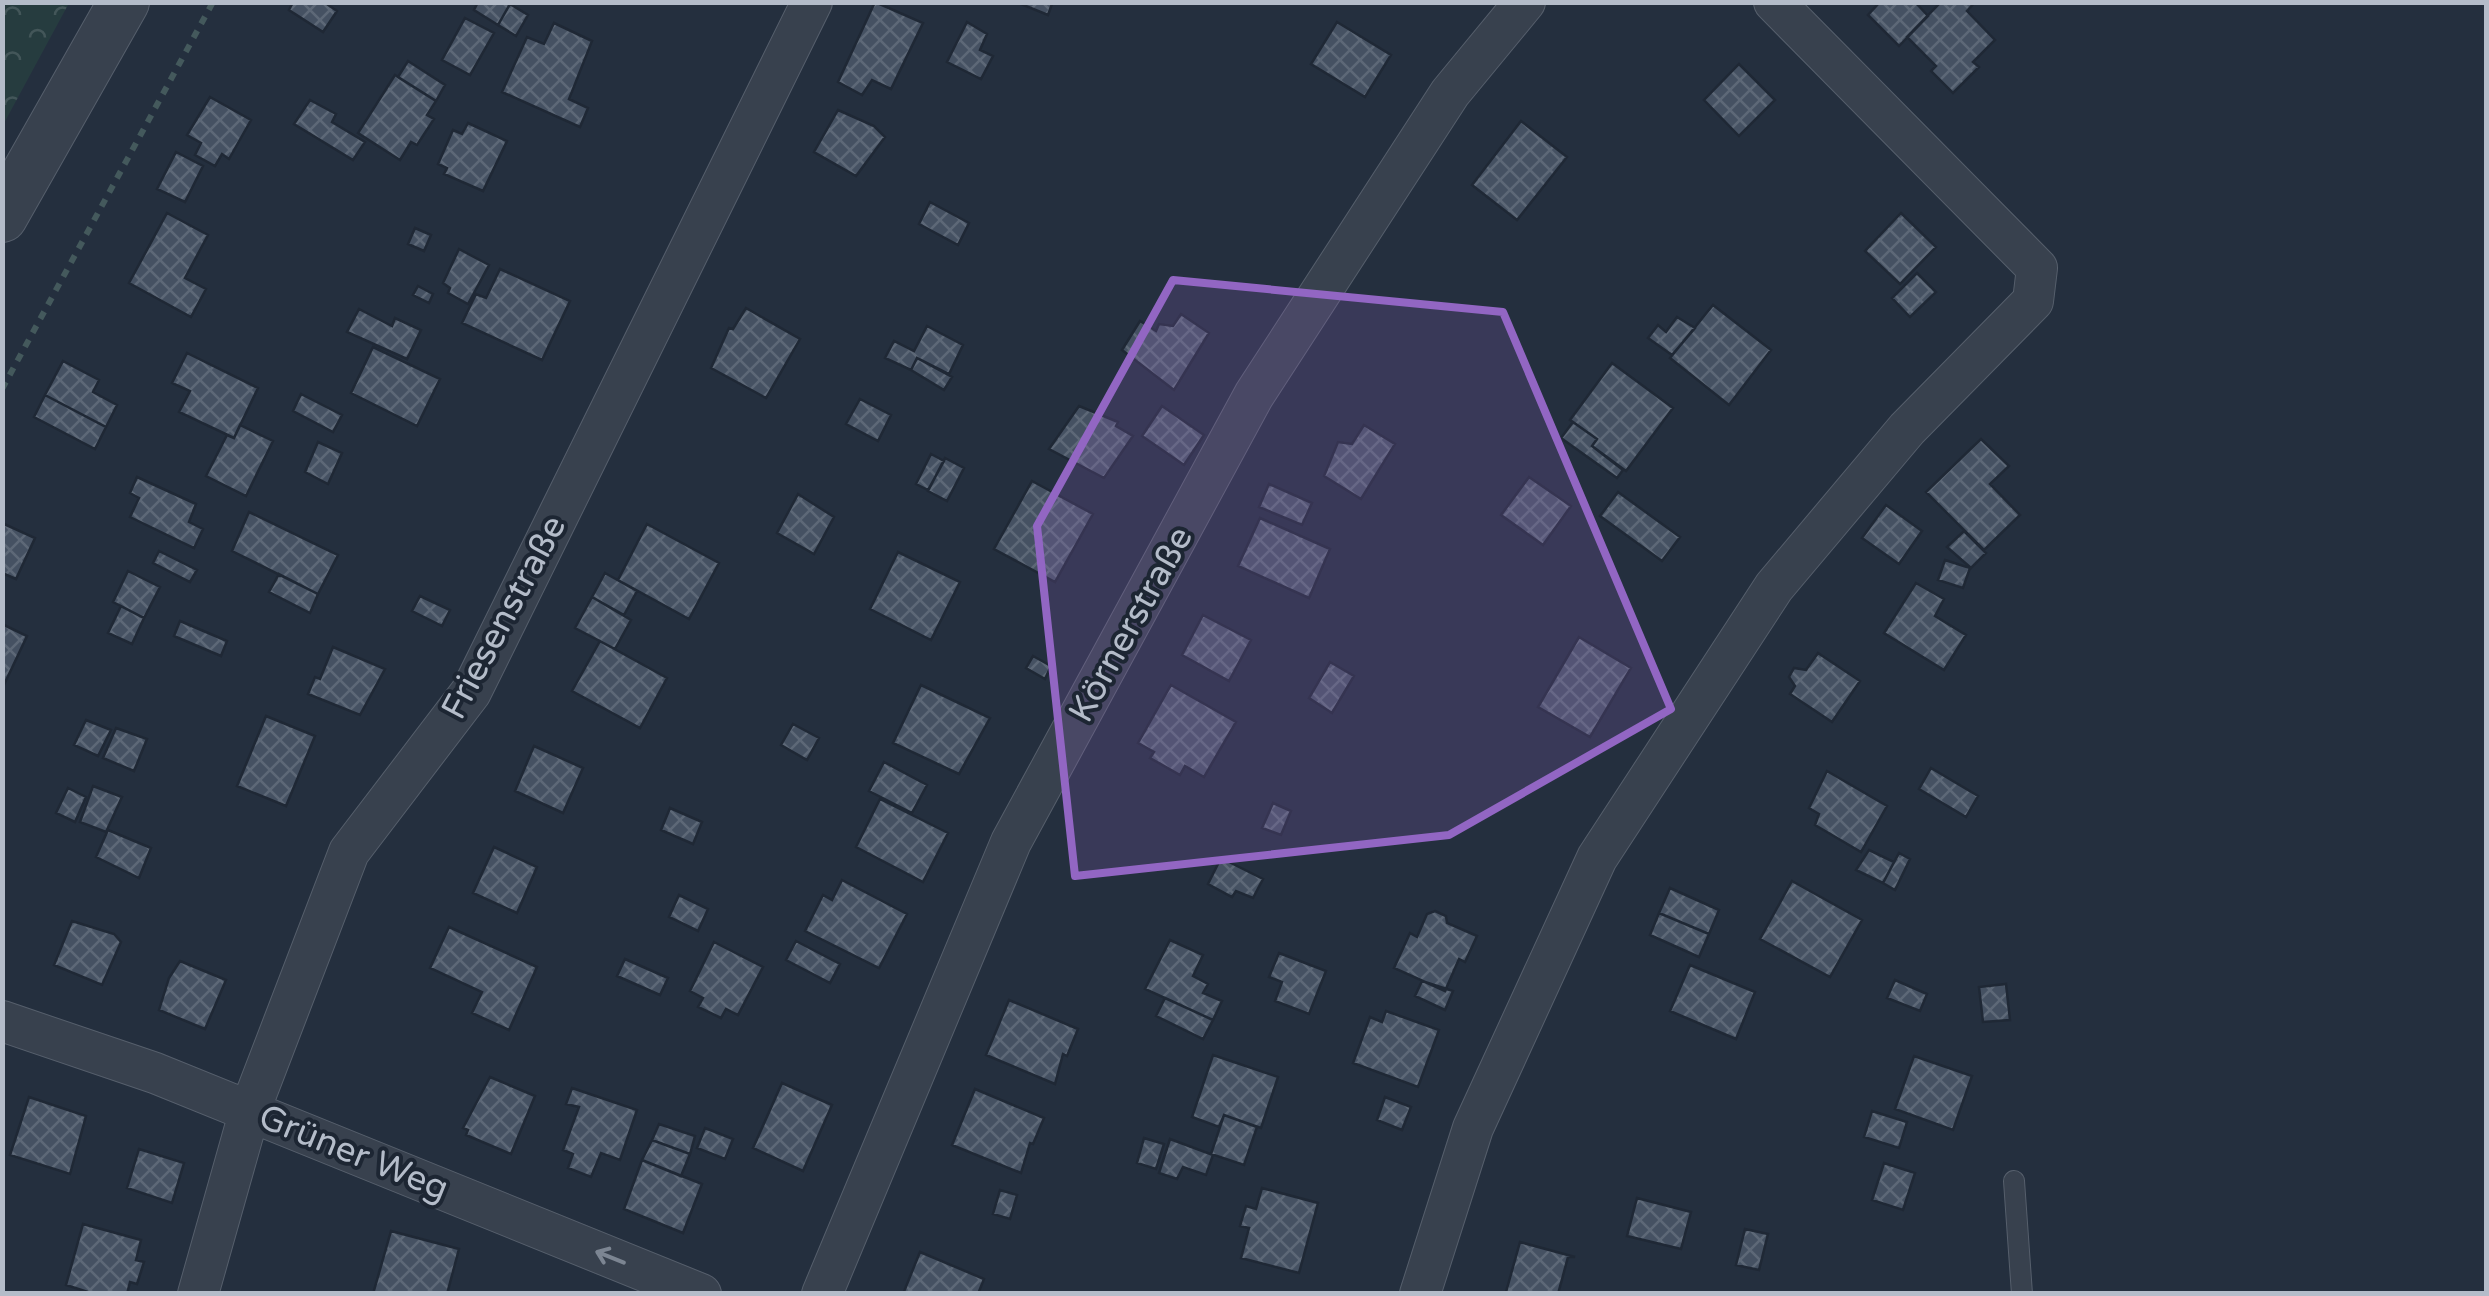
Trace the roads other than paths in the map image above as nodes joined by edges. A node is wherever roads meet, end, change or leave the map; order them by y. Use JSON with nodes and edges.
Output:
{"nodes":[{"id":1,"x":124,"y":2,"type":"edge"},
{"id":2,"x":812,"y":2,"type":"edge"},
{"id":3,"x":1525,"y":2,"type":"edge"},
{"id":4,"x":1774,"y":2,"type":"edge"},
{"id":5,"x":2,"y":217,"type":"edge"},
{"id":6,"x":2,"y":1022,"type":"edge"},
{"id":7,"x":250,"y":1110,"type":"junction"},
{"id":8,"x":2014,"y":1181,"type":"dead end"},
{"id":9,"x":198,"y":1294,"type":"edge"},
{"id":10,"x":701,"y":1294,"type":"edge"},
{"id":11,"x":822,"y":1294,"type":"edge"},
{"id":12,"x":1420,"y":1294,"type":"edge"},
{"id":13,"x":2022,"y":1294,"type":"edge"}],
"edges":[{"from":1,"to":5,"type":"street"},
{"from":2,"to":7,"type":"street","name":"Friesenstraße"},
{"from":3,"to":11,"type":"street","name":"Körnerstraße"},
{"from":4,"to":12,"type":"street"},
{"from":6,"to":7,"type":"street","name":"Grüner Weg"},
{"from":7,"to":9,"type":"street","name":"Friesenstraße"},
{"from":10,"to":7,"type":"street","name":"Grüner Weg","one_way":true},
{"from":8,"to":13,"type":"lane"}]}
